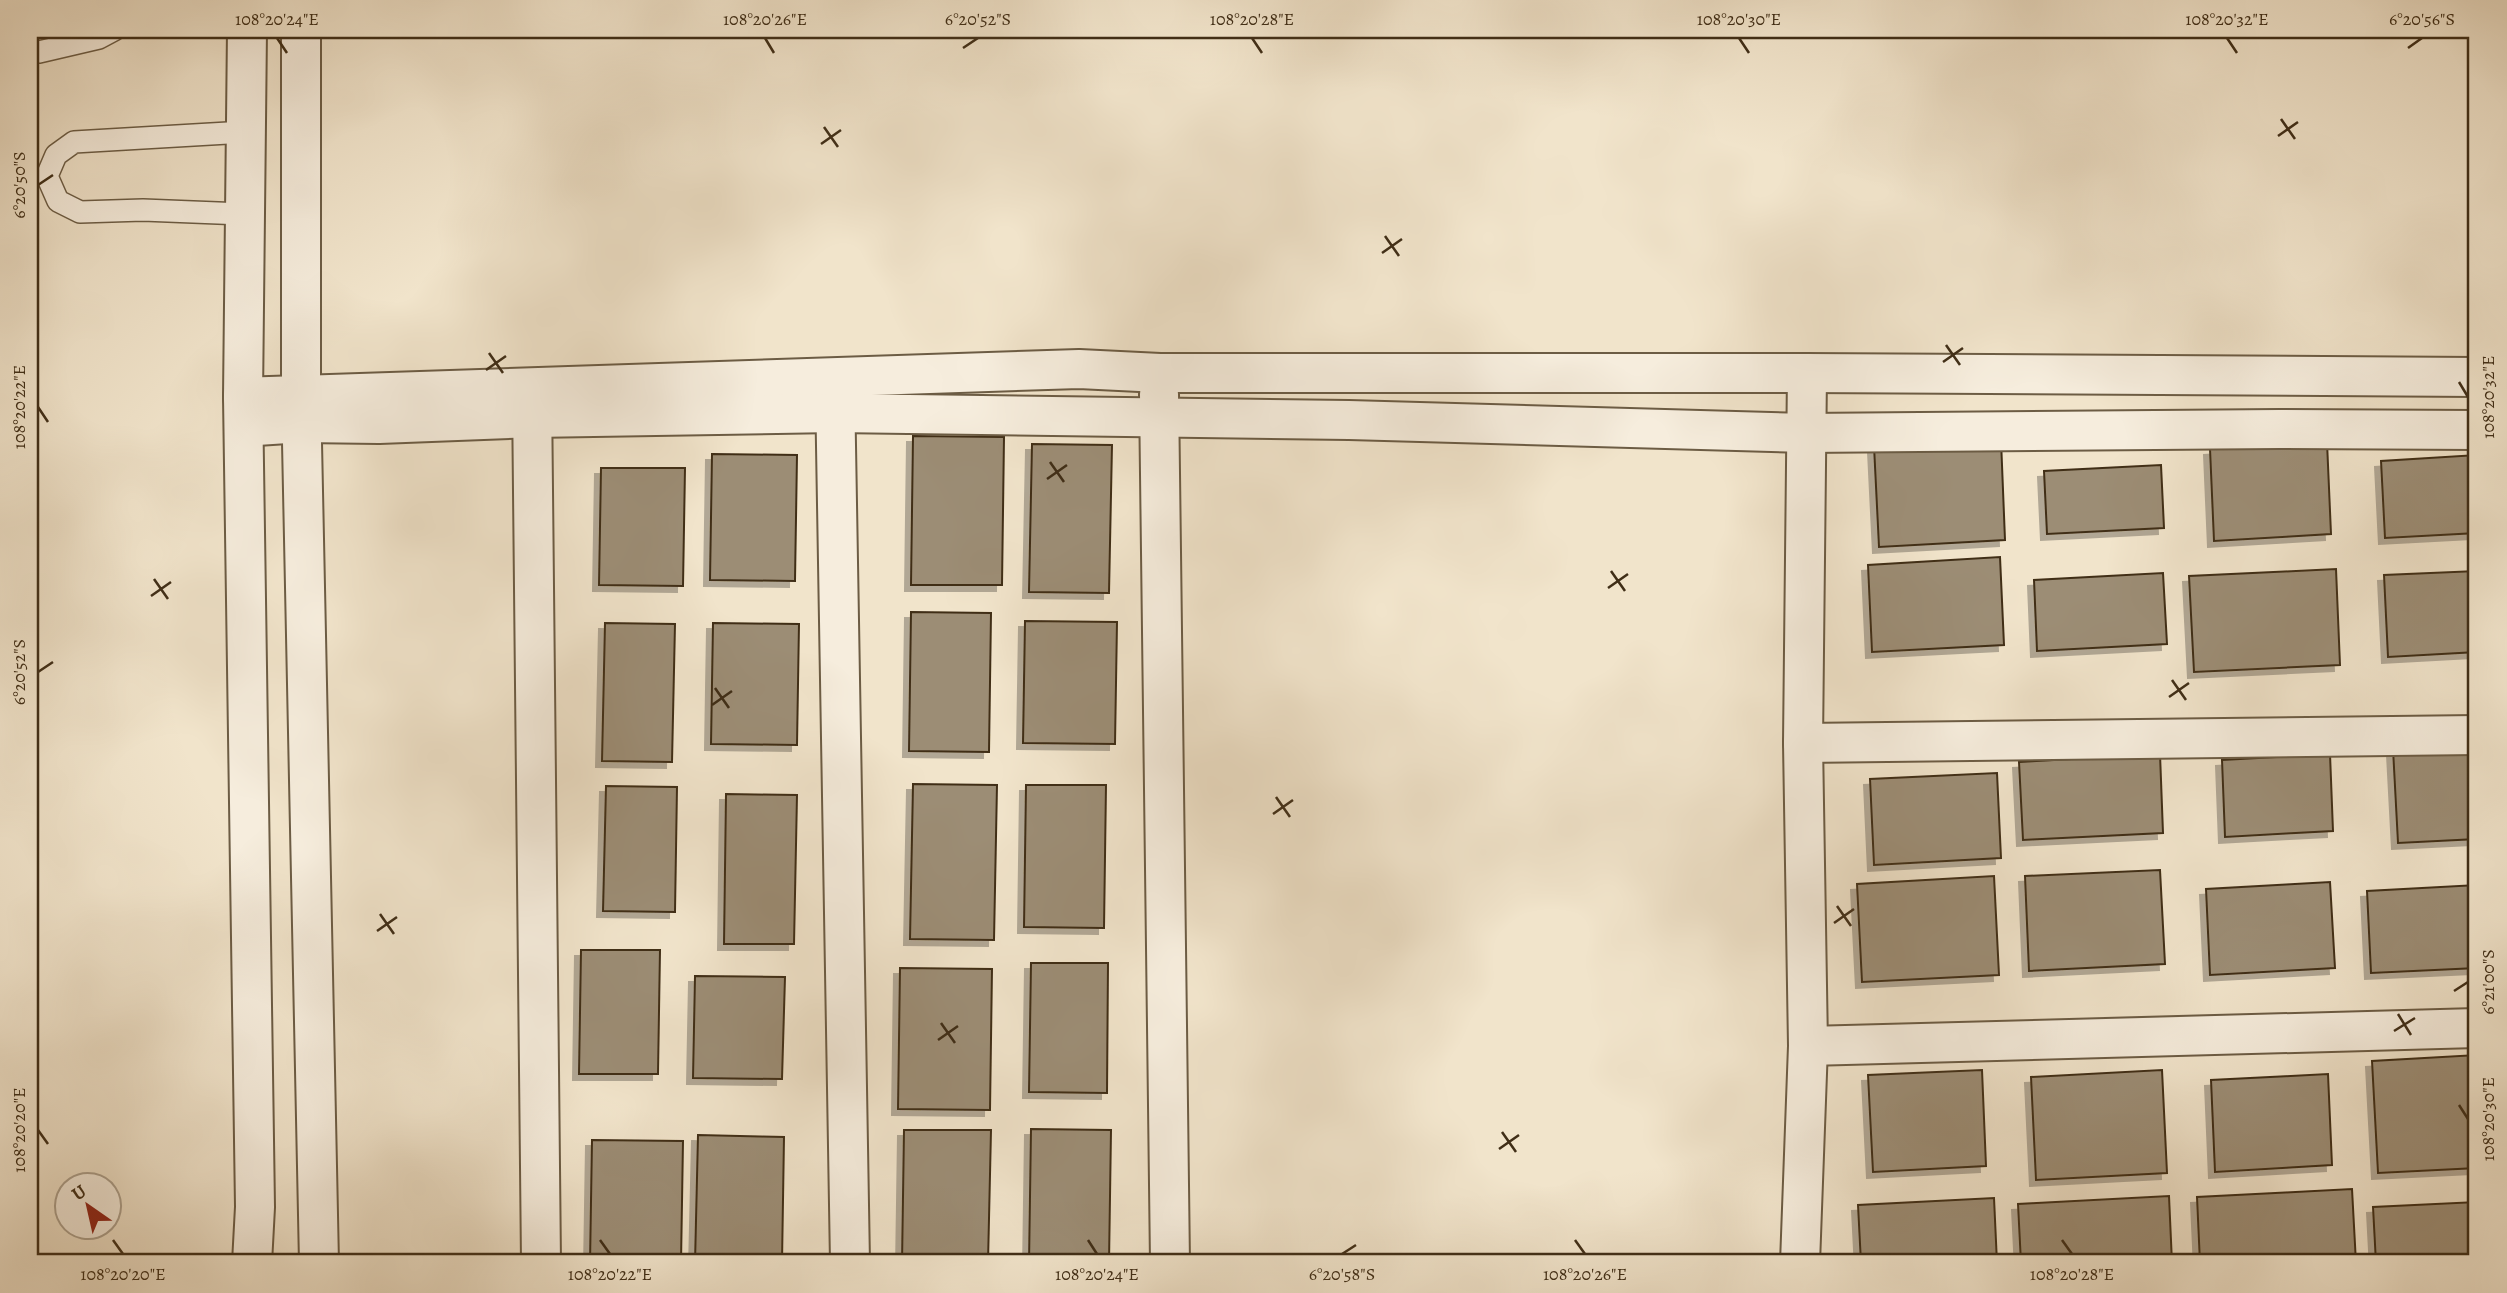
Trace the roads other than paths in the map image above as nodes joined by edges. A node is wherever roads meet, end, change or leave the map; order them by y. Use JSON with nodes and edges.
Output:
{"nodes":[{"id":1,"x":114,"y":30,"type":"edge"},
{"id":2,"x":247,"y":30,"type":"edge"},
{"id":3,"x":301,"y":30,"type":"edge"},
{"id":4,"x":30,"y":51,"type":"edge"},
{"id":5,"x":245,"y":132,"type":"junction"},
{"id":6,"x":243,"y":214,"type":"junction"},
{"id":7,"x":1160,"y":373,"type":"junction"},
{"id":8,"x":1807,"y":373,"type":"junction"},
{"id":9,"x":2477,"y":377,"type":"edge"},
{"id":10,"x":835,"y":394,"type":"junction"},
{"id":11,"x":532,"y":402,"type":"junction"},
{"id":12,"x":302,"y":408,"type":"junction"},
{"id":13,"x":243,"y":412,"type":"junction"},
{"id":14,"x":1158,"y":419,"type":"junction"},
{"id":15,"x":2477,"y":430,"type":"edge"},
{"id":16,"x":1807,"y":433,"type":"junction"},
{"id":17,"x":2477,"y":735,"type":"edge"},
{"id":18,"x":1803,"y":743,"type":"junction"},
{"id":19,"x":2477,"y":1028,"type":"edge"},
{"id":20,"x":1808,"y":1046,"type":"junction"},
{"id":21,"x":252,"y":1263,"type":"edge"},
{"id":22,"x":319,"y":1263,"type":"edge"},
{"id":23,"x":541,"y":1263,"type":"edge"},
{"id":24,"x":850,"y":1263,"type":"edge"},
{"id":25,"x":1170,"y":1263,"type":"edge"},
{"id":26,"x":1800,"y":1263,"type":"edge"}],
"edges":[{"from":1,"to":4,"type":"lane"},
{"from":2,"to":5,"type":"street"},
{"from":3,"to":12,"type":"street"},
{"from":5,"to":6,"type":"street"},
{"from":5,"to":6,"type":"lane"},
{"from":6,"to":13,"type":"street"},
{"from":7,"to":8,"type":"street"},
{"from":7,"to":10,"type":"street"},
{"from":7,"to":14,"type":"street"},
{"from":8,"to":9,"type":"street"},
{"from":8,"to":16,"type":"street"},
{"from":10,"to":11,"type":"street"},
{"from":10,"to":14,"type":"street"},
{"from":10,"to":24,"type":"street"},
{"from":11,"to":12,"type":"street"},
{"from":11,"to":23,"type":"street"},
{"from":12,"to":13,"type":"street"},
{"from":12,"to":22,"type":"street"},
{"from":13,"to":21,"type":"street"},
{"from":14,"to":16,"type":"street"},
{"from":14,"to":25,"type":"street"},
{"from":15,"to":16,"type":"street"},
{"from":16,"to":18,"type":"street"},
{"from":17,"to":18,"type":"street"},
{"from":18,"to":20,"type":"street"},
{"from":19,"to":20,"type":"street"},
{"from":20,"to":26,"type":"street"}]}
